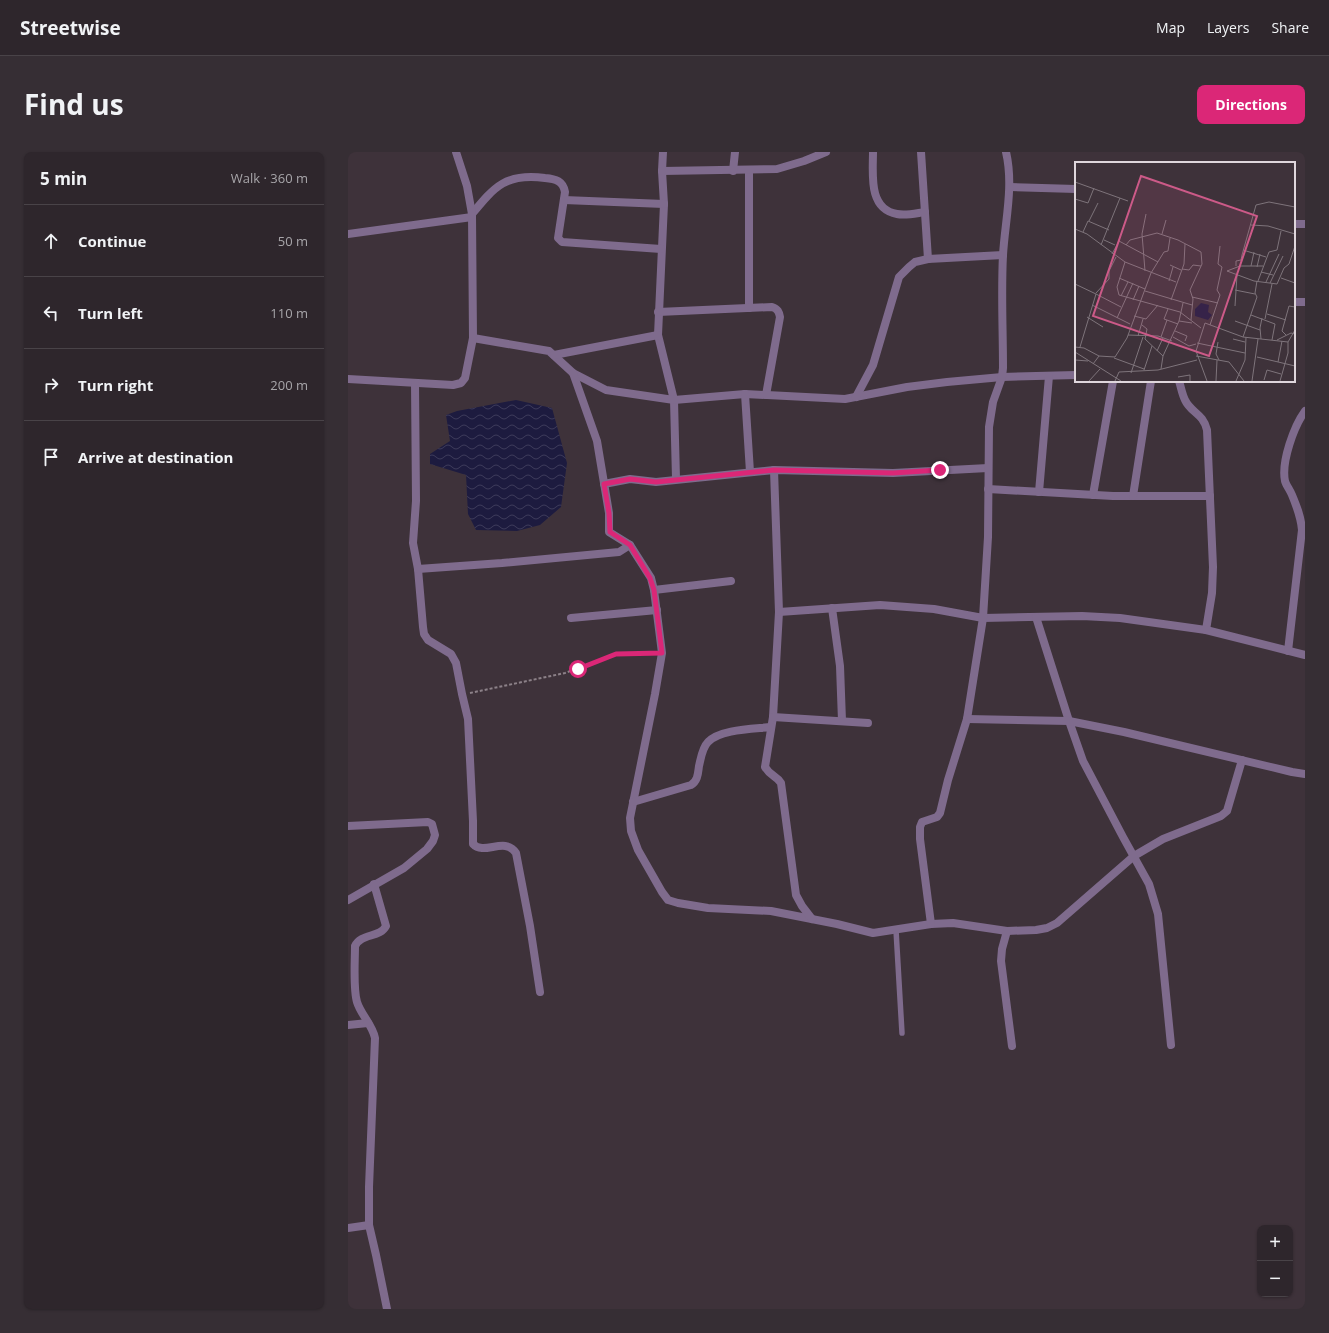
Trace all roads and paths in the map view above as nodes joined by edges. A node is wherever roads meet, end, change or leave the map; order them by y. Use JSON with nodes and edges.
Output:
{"nodes":[{"id":1,"x":456,"y":152,"type":"edge"},
{"id":2,"x":663,"y":152,"type":"edge"},
{"id":3,"x":735,"y":152,"type":"edge"},
{"id":4,"x":826,"y":152,"type":"edge"},
{"id":5,"x":873,"y":152,"type":"edge"},
{"id":6,"x":921,"y":152,"type":"edge"},
{"id":7,"x":1006,"y":152,"type":"edge"},
{"id":8,"x":749,"y":170,"type":"junction"},
{"id":9,"x":662,"y":171,"type":"junction"},
{"id":10,"x":733,"y":171,"type":"junction"},
{"id":11,"x":1010,"y":187,"type":"junction"},
{"id":12,"x":1075,"y":189,"type":"edge"},
{"id":13,"x":564,"y":200,"type":"junction"},
{"id":14,"x":664,"y":204,"type":"junction"},
{"id":15,"x":925,"y":212,"type":"junction"},
{"id":16,"x":472,"y":216,"type":"junction"},
{"id":17,"x":348,"y":234,"type":"edge"},
{"id":18,"x":661,"y":249,"type":"junction"},
{"id":19,"x":1003,"y":255,"type":"junction"},
{"id":20,"x":928,"y":259,"type":"junction"},
{"id":21,"x":750,"y":308,"type":"junction"},
{"id":22,"x":658,"y":312,"type":"junction"},
{"id":23,"x":658,"y":335,"type":"junction"},
{"id":24,"x":473,"y":338,"type":"junction"},
{"id":25,"x":554,"y":355,"type":"junction"},
{"id":26,"x":573,"y":373,"type":"junction"},
{"id":27,"x":1075,"y":375,"type":"edge"},
{"id":28,"x":1048,"y":376,"type":"junction"},
{"id":29,"x":1002,"y":377,"type":"junction"},
{"id":30,"x":348,"y":379,"type":"edge"},
{"id":31,"x":1113,"y":382,"type":"edge"},
{"id":32,"x":1151,"y":382,"type":"edge"},
{"id":33,"x":1180,"y":382,"type":"edge"},
{"id":34,"x":415,"y":383,"type":"junction"},
{"id":35,"x":746,"y":394,"type":"junction"},
{"id":36,"x":766,"y":395,"type":"junction"},
{"id":37,"x":856,"y":397,"type":"junction"},
{"id":38,"x":674,"y":400,"type":"junction"},
{"id":39,"x":1305,"y":411,"type":"edge"},
{"id":40,"x":988,"y":468,"type":"junction"},
{"id":41,"x":774,"y":470,"type":"junction"},
{"id":42,"x":750,"y":472,"type":"junction"},
{"id":43,"x":676,"y":479,"type":"junction"},
{"id":44,"x":604,"y":484,"type":"junction"},
{"id":45,"x":988,"y":489,"type":"junction"},
{"id":46,"x":1039,"y":492,"type":"junction"},
{"id":47,"x":1093,"y":495,"type":"junction"},
{"id":48,"x":1133,"y":496,"type":"junction"},
{"id":49,"x":1210,"y":496,"type":"junction"},
{"id":50,"x":630,"y":545,"type":"junction"},
{"id":51,"x":418,"y":569,"type":"junction"},
{"id":52,"x":730,"y":581,"type":"dead end"},
{"id":53,"x":654,"y":590,"type":"junction"},
{"id":54,"x":832,"y":608,"type":"junction"},
{"id":55,"x":657,"y":610,"type":"junction"},
{"id":56,"x":779,"y":612,"type":"junction"},
{"id":57,"x":1036,"y":617,"type":"junction"},
{"id":58,"x":571,"y":618,"type":"dead end"},
{"id":59,"x":983,"y":618,"type":"junction"},
{"id":60,"x":1206,"y":630,"type":"junction"},
{"id":61,"x":1288,"y":651,"type":"junction"},
{"id":62,"x":662,"y":653,"type":"junction"},
{"id":63,"x":1305,"y":655,"type":"edge"},
{"id":64,"x":462,"y":694,"type":"junction"},
{"id":65,"x":773,"y":717,"type":"junction"},
{"id":66,"x":967,"y":719,"type":"junction"},
{"id":67,"x":842,"y":721,"type":"junction"},
{"id":68,"x":1069,"y":721,"type":"junction"},
{"id":69,"x":868,"y":723,"type":"dead end"},
{"id":70,"x":771,"y":727,"type":"junction"},
{"id":71,"x":1242,"y":760,"type":"junction"},
{"id":72,"x":1305,"y":774,"type":"edge"},
{"id":73,"x":633,"y":802,"type":"junction"},
{"id":74,"x":348,"y":826,"type":"edge"},
{"id":75,"x":1134,"y":856,"type":"junction"},
{"id":76,"x":374,"y":884,"type":"junction"},
{"id":77,"x":348,"y":900,"type":"edge"},
{"id":78,"x":812,"y":919,"type":"junction"},
{"id":79,"x":931,"y":924,"type":"junction"},
{"id":80,"x":896,"y":930,"type":"junction"},
{"id":81,"x":1007,"y":931,"type":"junction"},
{"id":82,"x":540,"y":992,"type":"dead end"},
{"id":83,"x":368,"y":1023,"type":"junction"},
{"id":84,"x":348,"y":1025,"type":"edge"},
{"id":85,"x":902,"y":1033,"type":"dead end"},
{"id":86,"x":1171,"y":1045,"type":"dead end"},
{"id":87,"x":1012,"y":1046,"type":"dead end"},
{"id":88,"x":369,"y":1225,"type":"junction"},
{"id":89,"x":348,"y":1228,"type":"edge"},
{"id":90,"x":387,"y":1309,"type":"edge"}],
"edges":[{"from":1,"to":16,"type":"street"},
{"from":2,"to":9,"type":"street"},
{"from":3,"to":10,"type":"street"},
{"from":4,"to":8,"type":"street"},
{"from":5,"to":15,"type":"street"},
{"from":6,"to":15,"type":"street"},
{"from":7,"to":11,"type":"street"},
{"from":8,"to":10,"type":"street"},
{"from":8,"to":21,"type":"street"},
{"from":9,"to":10,"type":"street"},
{"from":9,"to":14,"type":"street"},
{"from":11,"to":12,"type":"street"},
{"from":11,"to":19,"type":"street"},
{"from":13,"to":14,"type":"street"},
{"from":13,"to":16,"type":"street"},
{"from":13,"to":18,"type":"street"},
{"from":14,"to":18,"type":"street"},
{"from":15,"to":20,"type":"street"},
{"from":16,"to":17,"type":"street"},
{"from":16,"to":24,"type":"street"},
{"from":18,"to":22,"type":"street"},
{"from":19,"to":20,"type":"street"},
{"from":19,"to":29,"type":"street"},
{"from":20,"to":37,"type":"street"},
{"from":21,"to":22,"type":"street"},
{"from":21,"to":36,"type":"street"},
{"from":22,"to":23,"type":"street"},
{"from":23,"to":25,"type":"street"},
{"from":23,"to":38,"type":"street"},
{"from":24,"to":25,"type":"street"},
{"from":24,"to":34,"type":"street"},
{"from":25,"to":26,"type":"street"},
{"from":26,"to":38,"type":"street"},
{"from":26,"to":44,"type":"street"},
{"from":27,"to":28,"type":"street"},
{"from":28,"to":29,"type":"street"},
{"from":28,"to":46,"type":"street"},
{"from":29,"to":37,"type":"street"},
{"from":29,"to":40,"type":"street"},
{"from":30,"to":34,"type":"street"},
{"from":31,"to":47,"type":"street"},
{"from":32,"to":48,"type":"street"},
{"from":33,"to":49,"type":"street"},
{"from":34,"to":51,"type":"street"},
{"from":35,"to":36,"type":"street"},
{"from":35,"to":38,"type":"street"},
{"from":35,"to":42,"type":"street"},
{"from":36,"to":37,"type":"street"},
{"from":38,"to":43,"type":"street"},
{"from":39,"to":61,"type":"street"},
{"from":40,"to":41,"type":"street"},
{"from":40,"to":45,"type":"street"},
{"from":41,"to":42,"type":"street"},
{"from":41,"to":56,"type":"street"},
{"from":42,"to":43,"type":"street"},
{"from":43,"to":44,"type":"street"},
{"from":44,"to":50,"type":"street"},
{"from":45,"to":46,"type":"street"},
{"from":45,"to":59,"type":"street"},
{"from":46,"to":47,"type":"street"},
{"from":47,"to":48,"type":"street"},
{"from":48,"to":49,"type":"street"},
{"from":49,"to":60,"type":"street"},
{"from":50,"to":51,"type":"street"},
{"from":50,"to":53,"type":"street"},
{"from":51,"to":64,"type":"street"},
{"from":52,"to":53,"type":"street"},
{"from":53,"to":55,"type":"street"},
{"from":54,"to":56,"type":"street"},
{"from":54,"to":59,"type":"street"},
{"from":54,"to":67,"type":"street"},
{"from":55,"to":58,"type":"street"},
{"from":55,"to":62,"type":"street"},
{"from":56,"to":65,"type":"street"},
{"from":57,"to":59,"type":"street"},
{"from":57,"to":60,"type":"street"},
{"from":57,"to":68,"type":"street"},
{"from":59,"to":66,"type":"street"},
{"from":60,"to":61,"type":"street"},
{"from":61,"to":63,"type":"street"},
{"from":62,"to":64,"type":"path"},
{"from":62,"to":73,"type":"street"},
{"from":64,"to":82,"type":"street"},
{"from":65,"to":67,"type":"street"},
{"from":65,"to":70,"type":"street"},
{"from":66,"to":68,"type":"street"},
{"from":66,"to":79,"type":"street"},
{"from":67,"to":69,"type":"street"},
{"from":68,"to":71,"type":"street"},
{"from":68,"to":75,"type":"street"},
{"from":70,"to":73,"type":"street"},
{"from":70,"to":78,"type":"street"},
{"from":71,"to":72,"type":"street"},
{"from":71,"to":75,"type":"street"},
{"from":73,"to":78,"type":"street"},
{"from":74,"to":76,"type":"street"},
{"from":75,"to":81,"type":"street"},
{"from":75,"to":86,"type":"street"},
{"from":76,"to":77,"type":"street"},
{"from":76,"to":83,"type":"street"},
{"from":78,"to":80,"type":"street"},
{"from":79,"to":80,"type":"street"},
{"from":79,"to":81,"type":"street"},
{"from":80,"to":85,"type":"lane"},
{"from":81,"to":87,"type":"street"},
{"from":83,"to":84,"type":"street"},
{"from":83,"to":88,"type":"street"},
{"from":88,"to":89,"type":"street"},
{"from":88,"to":90,"type":"street"}]}
